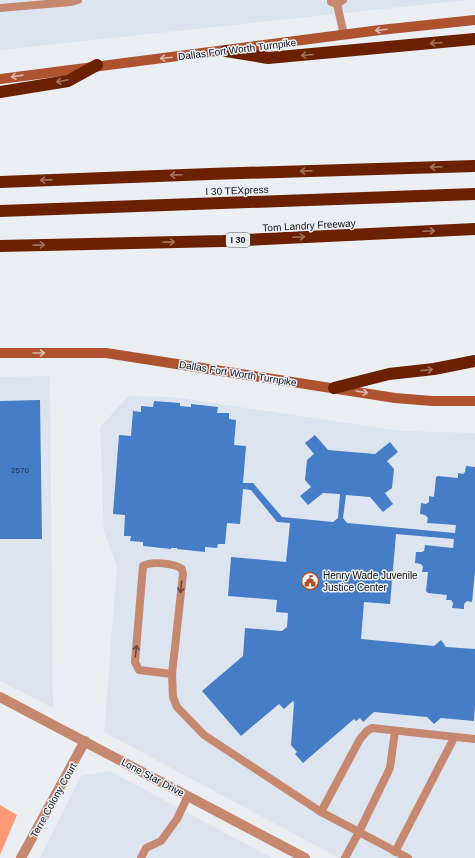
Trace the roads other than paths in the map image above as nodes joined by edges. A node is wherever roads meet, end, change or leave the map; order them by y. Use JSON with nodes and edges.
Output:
{"nodes":[{"id":1,"x":78,"y":0,"type":"edge"},
{"id":2,"x":337,"y":1,"type":"edge"},
{"id":3,"x":0,"y":8,"type":"edge"},
{"id":4,"x":475,"y":20,"type":"edge"},
{"id":5,"x":344,"y":36,"type":"junction"},
{"id":6,"x":475,"y":39,"type":"edge"},
{"id":7,"x":226,"y":51,"type":"junction"},
{"id":8,"x":97,"y":65,"type":"junction"},
{"id":9,"x":0,"y":79,"type":"edge"},
{"id":10,"x":0,"y":92,"type":"edge"},
{"id":11,"x":475,"y":166,"type":"edge"},
{"id":12,"x":0,"y":182,"type":"edge"},
{"id":13,"x":475,"y":194,"type":"edge"},
{"id":14,"x":0,"y":211,"type":"edge"},
{"id":15,"x":475,"y":229,"type":"edge"},
{"id":16,"x":0,"y":246,"type":"edge"},
{"id":17,"x":0,"y":353,"type":"edge"},
{"id":18,"x":475,"y":361,"type":"edge"},
{"id":19,"x":334,"y":388,"type":"junction"},
{"id":20,"x":475,"y":401,"type":"edge"},
{"id":21,"x":172,"y":674,"type":"junction"},
{"id":22,"x":0,"y":697,"type":"edge"},
{"id":23,"x":396,"y":731,"type":"junction"},
{"id":24,"x":454,"y":738,"type":"junction"},
{"id":25,"x":475,"y":739,"type":"edge"},
{"id":26,"x":84,"y":741,"type":"junction"},
{"id":27,"x":188,"y":796,"type":"junction"},
{"id":28,"x":321,"y":812,"type":"junction"},
{"id":29,"x":359,"y":832,"type":"junction"},
{"id":30,"x":395,"y":852,"type":"junction"},
{"id":31,"x":21,"y":858,"type":"edge"},
{"id":32,"x":141,"y":858,"type":"edge"},
{"id":33,"x":305,"y":858,"type":"edge"},
{"id":34,"x":345,"y":858,"type":"edge"},
{"id":35,"x":408,"y":858,"type":"edge"}],
"edges":[{"from":1,"to":3,"type":"lane"},
{"from":2,"to":5,"type":"lane"},
{"from":4,"to":5,"type":"main road","name":"Dallas Fort Worth Turnpike","one_way":true},
{"from":5,"to":7,"type":"main road","name":"Dallas Fort Worth Turnpike"},
{"from":6,"to":7,"type":"highway","one_way":true},
{"from":7,"to":8,"type":"main road","name":"Dallas Fort Worth Turnpike","one_way":true},
{"from":8,"to":9,"type":"main road","name":"Dallas Fort Worth Turnpike","one_way":true},
{"from":8,"to":10,"type":"highway","one_way":true},
{"from":11,"to":12,"type":"highway","one_way":true},
{"from":13,"to":14,"type":"highway","name":"I 30 TEXpress"},
{"from":16,"to":15,"type":"highway","name":"Tom Landry Freeway","number":"I 30","one_way":true},
{"from":17,"to":19,"type":"main road","name":"Dallas Fort Worth Turnpike","one_way":true},
{"from":19,"to":18,"type":"highway","one_way":true},
{"from":19,"to":20,"type":"main road","name":"Dallas Fort Worth Turnpike","one_way":true},
{"from":21,"to":21,"type":"lane","one_way":true},
{"from":21,"to":28,"type":"lane"},
{"from":22,"to":26,"type":"street","name":"Lone Star Drive"},
{"from":23,"to":24,"type":"lane"},
{"from":23,"to":28,"type":"lane"},
{"from":23,"to":29,"type":"lane"},
{"from":24,"to":25,"type":"lane"},
{"from":24,"to":30,"type":"lane"},
{"from":26,"to":27,"type":"street","name":"Lone Star Drive"},
{"from":26,"to":31,"type":"street","name":"Terre Colony Court"},
{"from":27,"to":32,"type":"lane"},
{"from":27,"to":33,"type":"street","name":"Lone Star Drive"},
{"from":28,"to":29,"type":"lane"},
{"from":29,"to":30,"type":"lane"},
{"from":29,"to":34,"type":"lane"},
{"from":30,"to":35,"type":"lane"}]}
